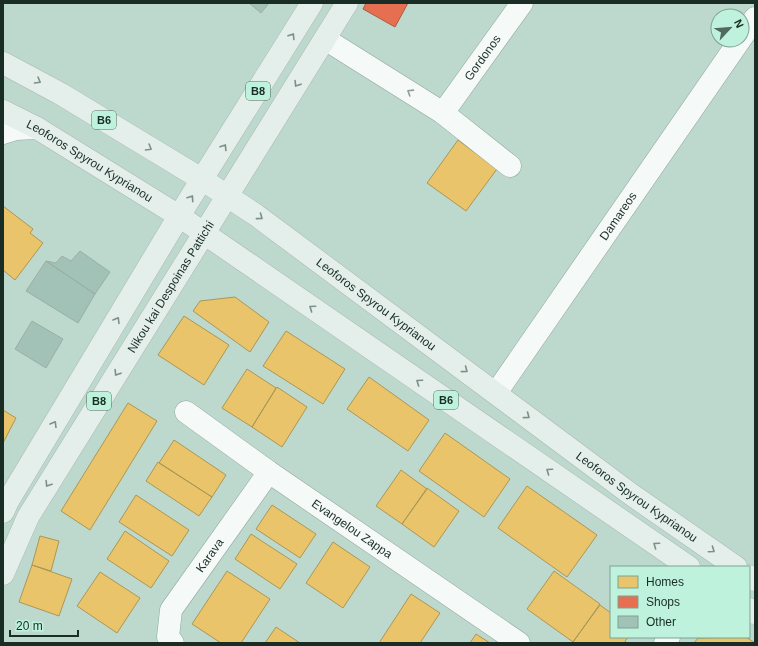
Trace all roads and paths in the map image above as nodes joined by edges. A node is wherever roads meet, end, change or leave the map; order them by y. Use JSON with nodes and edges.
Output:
{"nodes":[{"id":1,"x":312,"y":3,"type":"edge"},
{"id":2,"x":347,"y":3,"type":"edge"},
{"id":3,"x":522,"y":3,"type":"edge"},
{"id":4,"x":325,"y":39,"type":"junction"},
{"id":5,"x":734,"y":48,"type":"edge"},
{"id":6,"x":3,"y":64,"type":"edge"},
{"id":7,"x":3,"y":111,"type":"edge"},
{"id":8,"x":444,"y":113,"type":"junction"},
{"id":9,"x":37,"y":128,"type":"junction"},
{"id":10,"x":3,"y":133,"type":"edge"},
{"id":11,"x":510,"y":166,"type":"dead end"},
{"id":12,"x":203,"y":180,"type":"junction"},
{"id":13,"x":228,"y":196,"type":"junction"},
{"id":14,"x":179,"y":216,"type":"junction"},
{"id":15,"x":204,"y":233,"type":"junction"},
{"id":16,"x":496,"y":393,"type":"junction"},
{"id":17,"x":186,"y":412,"type":"dead end"},
{"id":18,"x":268,"y":472,"type":"junction"},
{"id":19,"x":3,"y":512,"type":"edge"},
{"id":20,"x":688,"y":566,"type":"edge"},
{"id":21,"x":735,"y":566,"type":"edge"},
{"id":22,"x":3,"y":574,"type":"edge"},
{"id":23,"x":173,"y":643,"type":"edge"},
{"id":24,"x":519,"y":643,"type":"edge"}],
"edges":[{"from":12,"to":1,"type":"main road","number":"B8","one_way":true},
{"from":2,"to":4,"type":"main road","name":"Nikou kai Despoinas Pattichi","number":"B8"},
{"from":3,"to":8,"type":"street","name":"Gordonos"},
{"from":8,"to":4,"type":"street","one_way":true},
{"from":4,"to":13,"type":"main road","name":"Nikou kai Despoinas Pattichi","number":"B8","one_way":true},
{"from":5,"to":16,"type":"street","name":"Damareos"},
{"from":6,"to":12,"type":"main road","name":"Leoforos Spyrou Kyprianou","number":"B6","one_way":true},
{"from":7,"to":9,"type":"main road","name":"Leoforos Spyrou Kyprianou","number":"B6"},
{"from":8,"to":11,"type":"street"},
{"from":9,"to":10,"type":"street"},
{"from":9,"to":14,"type":"main road","name":"Leoforos Spyrou Kyprianou","number":"B6"},
{"from":12,"to":13,"type":"main road","name":"Leoforos Spyrou Kyprianou","number":"B6"},
{"from":14,"to":12,"type":"main road","number":"B8","one_way":true},
{"from":13,"to":15,"type":"main road","name":"Nikou kai Despoinas Pattichi","number":"B8"},
{"from":13,"to":16,"type":"main road","name":"Leoforos Spyrou Kyprianou","number":"B6","one_way":true},
{"from":14,"to":15,"type":"main road","name":"Leoforos Spyrou Kyprianou","number":"B6"},
{"from":19,"to":14,"type":"main road","number":"B8","one_way":true},
{"from":20,"to":15,"type":"main road","name":"Leoforos Spyrou Kyprianou","number":"B6","one_way":true},
{"from":15,"to":22,"type":"main road","name":"Nikou kai Despoinas Pattichi","number":"B8","one_way":true},
{"from":16,"to":21,"type":"main road","name":"Leoforos Spyrou Kyprianou","number":"B6","one_way":true},
{"from":17,"to":18,"type":"street","name":"Evangelou Zappa"},
{"from":18,"to":23,"type":"street","name":"Karava"},
{"from":18,"to":24,"type":"street","name":"Evangelou Zappa"}]}
